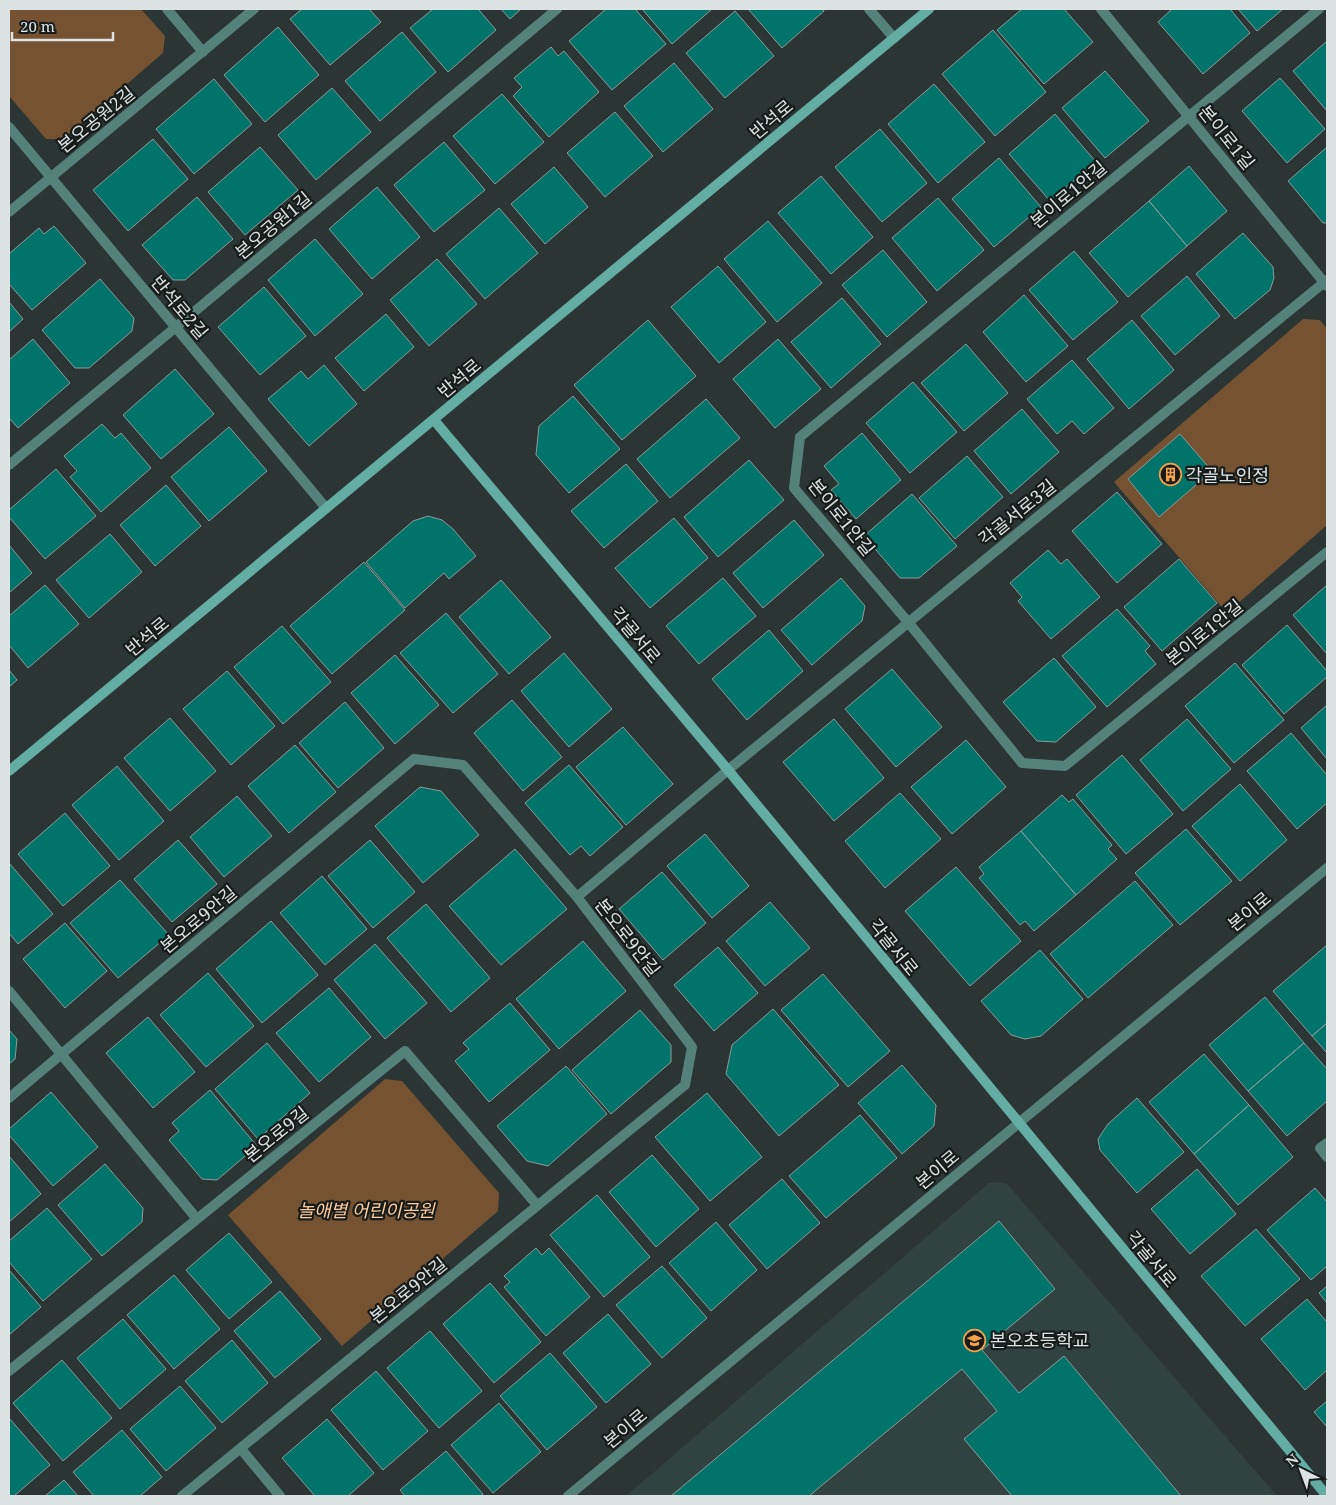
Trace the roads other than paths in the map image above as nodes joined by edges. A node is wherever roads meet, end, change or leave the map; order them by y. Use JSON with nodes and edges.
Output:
{"nodes":[{"id":1,"x":166,"y":9,"type":"edge"},
{"id":2,"x":254,"y":9,"type":"edge"},
{"id":3,"x":557,"y":9,"type":"edge"},
{"id":4,"x":869,"y":9,"type":"edge"},
{"id":5,"x":929,"y":9,"type":"edge"},
{"id":6,"x":1101,"y":9,"type":"edge"},
{"id":7,"x":1319,"y":9,"type":"edge"},
{"id":8,"x":894,"y":38,"type":"junction"},
{"id":9,"x":203,"y":52,"type":"junction"},
{"id":10,"x":1188,"y":116,"type":"junction"},
{"id":11,"x":9,"y":127,"type":"edge"},
{"id":12,"x":50,"y":178,"type":"junction"},
{"id":13,"x":9,"y":212,"type":"edge"},
{"id":14,"x":1326,"y":282,"type":"edge"},
{"id":15,"x":176,"y":327,"type":"junction"},
{"id":16,"x":434,"y":420,"type":"junction"},
{"id":17,"x":9,"y":464,"type":"edge"},
{"id":18,"x":326,"y":508,"type":"junction"},
{"id":19,"x":1327,"y":552,"type":"edge"},
{"id":20,"x":908,"y":622,"type":"junction"},
{"id":21,"x":728,"y":770,"type":"junction"},
{"id":22,"x":9,"y":771,"type":"edge"},
{"id":23,"x":1325,"y":874,"type":"edge"},
{"id":24,"x":577,"y":897,"type":"junction"},
{"id":25,"x":9,"y":992,"type":"edge"},
{"id":26,"x":61,"y":1054,"type":"junction"},
{"id":27,"x":9,"y":1098,"type":"edge"},
{"id":28,"x":1018,"y":1123,"type":"junction"},
{"id":29,"x":1327,"y":1143,"type":"edge"},
{"id":30,"x":1327,"y":1157,"type":"edge"},
{"id":31,"x":538,"y":1205,"type":"junction"},
{"id":32,"x":196,"y":1219,"type":"junction"},
{"id":33,"x":9,"y":1371,"type":"edge"},
{"id":34,"x":241,"y":1449,"type":"junction"},
{"id":35,"x":182,"y":1496,"type":"edge"},
{"id":36,"x":280,"y":1496,"type":"edge"},
{"id":37,"x":568,"y":1496,"type":"edge"},
{"id":38,"x":1327,"y":1496,"type":"edge"}],
"edges":[{"from":1,"to":9,"type":"street"},
{"from":2,"to":9,"type":"street","name":"본오공원2길"},
{"from":3,"to":15,"type":"street","name":"본오공원1길"},
{"from":4,"to":8,"type":"street"},
{"from":5,"to":8,"type":"street","name":"반석로"},
{"from":6,"to":10,"type":"street","name":"본이로1길"},
{"from":7,"to":10,"type":"street","name":"본이로1안길"},
{"from":8,"to":16,"type":"street","name":"반석로"},
{"from":9,"to":12,"type":"street","name":"본오공원2길"},
{"from":10,"to":14,"type":"street","name":"본이로1길"},
{"from":10,"to":20,"type":"street","name":"본이로1안길"},
{"from":11,"to":12,"type":"street","name":"반석로2길"},
{"from":12,"to":13,"type":"street","name":"본오공원2길"},
{"from":12,"to":15,"type":"street","name":"반석로2길"},
{"from":14,"to":20,"type":"street","name":"각골서로3길"},
{"from":15,"to":17,"type":"street","name":"본오공원1길"},
{"from":15,"to":18,"type":"street","name":"반석로2길"},
{"from":16,"to":18,"type":"street","name":"반석로"},
{"from":16,"to":21,"type":"street","name":"각골서로"},
{"from":18,"to":22,"type":"street","name":"반석로"},
{"from":19,"to":20,"type":"street","name":"본이로1안길"},
{"from":20,"to":21,"type":"street","name":"각골서로3길"},
{"from":21,"to":24,"type":"street","name":"각골서로3길"},
{"from":21,"to":28,"type":"street","name":"각골서로"},
{"from":23,"to":28,"type":"street","name":"본이로"},
{"from":24,"to":26,"type":"street","name":"본오로9안길"},
{"from":24,"to":31,"type":"street","name":"본오로9안길"},
{"from":25,"to":26,"type":"street"},
{"from":26,"to":27,"type":"street","name":"본오로9안길"},
{"from":26,"to":32,"type":"street"},
{"from":28,"to":37,"type":"street","name":"본이로"},
{"from":28,"to":38,"type":"street","name":"각골서로"},
{"from":29,"to":30,"type":"street"},
{"from":31,"to":32,"type":"street","name":"본오로9길"},
{"from":31,"to":34,"type":"street","name":"본오로9안길"},
{"from":32,"to":33,"type":"street","name":"본오로9길"},
{"from":34,"to":35,"type":"street","name":"본오로9안길"},
{"from":34,"to":36,"type":"street"}]}
